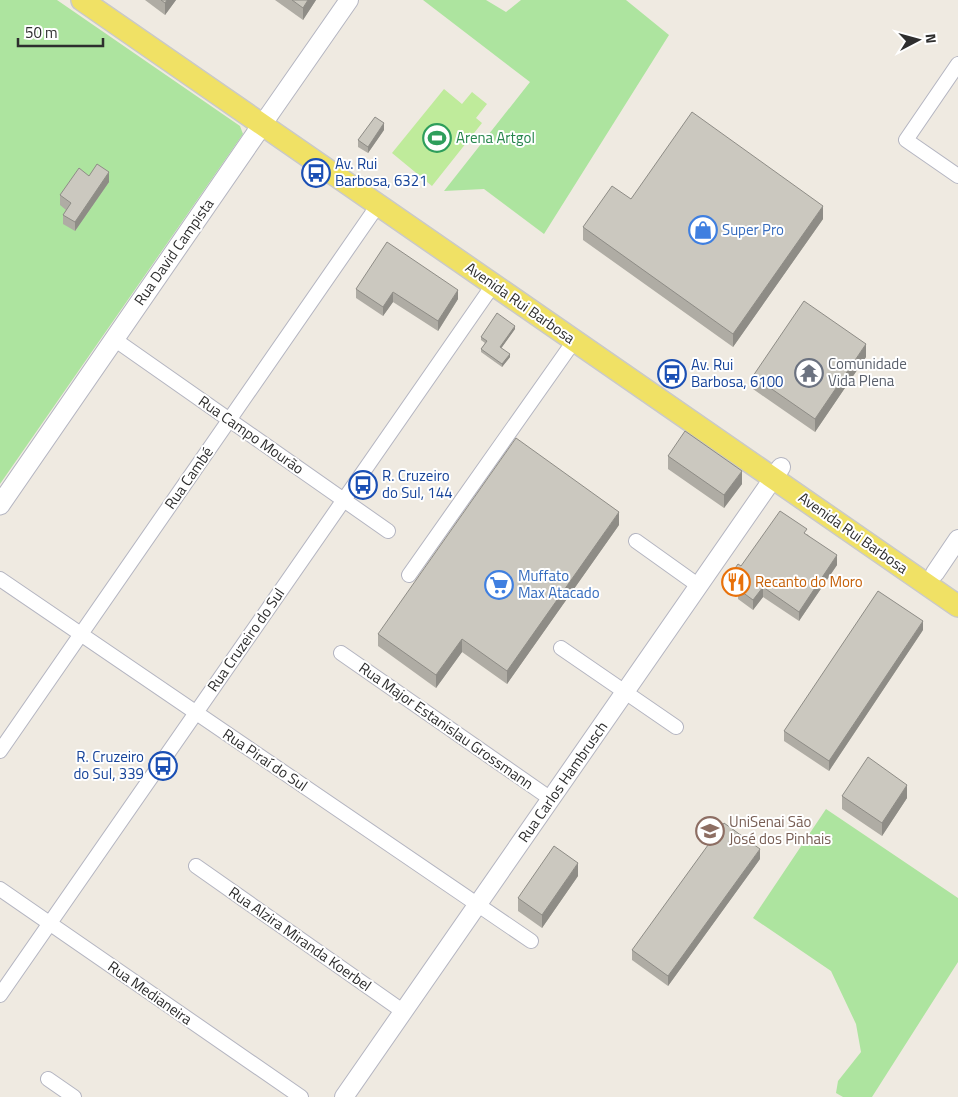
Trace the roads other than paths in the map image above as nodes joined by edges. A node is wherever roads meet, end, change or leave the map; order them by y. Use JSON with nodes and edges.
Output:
{"nodes":[{"id":1,"x":82,"y":0,"type":"edge"},
{"id":2,"x":107,"y":0,"type":"edge"},
{"id":3,"x":349,"y":0,"type":"edge"},
{"id":4,"x":958,"y":64,"type":"edge"},
{"id":5,"x":266,"y":119,"type":"junction"},
{"id":6,"x":958,"y":176,"type":"edge"},
{"id":7,"x":378,"y":205,"type":"junction"},
{"id":8,"x":493,"y":285,"type":"junction"},
{"id":9,"x":114,"y":339,"type":"junction"},
{"id":10,"x":574,"y":341,"type":"junction"},
{"id":11,"x":229,"y":420,"type":"junction"},
{"id":12,"x":778,"y":473,"type":"junction"},
{"id":13,"x":344,"y":499,"type":"junction"},
{"id":14,"x":0,"y":505,"type":"edge"},
{"id":15,"x":388,"y":530,"type":"dead end"},
{"id":16,"x":958,"y":540,"type":"edge"},
{"id":17,"x":636,"y":541,"type":"dead end"},
{"id":18,"x":934,"y":574,"type":"junction"},
{"id":19,"x":409,"y":575,"type":"dead end"},
{"id":20,"x":0,"y":579,"type":"edge"},
{"id":21,"x":699,"y":586,"type":"junction"},
{"id":22,"x":958,"y":590,"type":"edge"},
{"id":23,"x":958,"y":606,"type":"edge"},
{"id":24,"x":81,"y":634,"type":"junction"},
{"id":25,"x":561,"y":648,"type":"dead end"},
{"id":26,"x":342,"y":653,"type":"dead end"},
{"id":27,"x":625,"y":692,"type":"junction"},
{"id":28,"x":196,"y":712,"type":"junction"},
{"id":29,"x":676,"y":727,"type":"dead end"},
{"id":30,"x":0,"y":750,"type":"edge"},
{"id":31,"x":551,"y":800,"type":"junction"},
{"id":32,"x":196,"y":866,"type":"dead end"},
{"id":33,"x":0,"y":888,"type":"edge"},
{"id":34,"x":478,"y":905,"type":"junction"},
{"id":35,"x":50,"y":923,"type":"junction"},
{"id":36,"x":531,"y":941,"type":"dead end"},
{"id":37,"x":0,"y":995,"type":"edge"},
{"id":38,"x":404,"y":1012,"type":"junction"},
{"id":39,"x":48,"y":1079,"type":"dead end"},
{"id":40,"x":74,"y":1097,"type":"edge"},
{"id":41,"x":301,"y":1097,"type":"edge"},
{"id":42,"x":344,"y":1097,"type":"edge"}],
"edges":[{"from":1,"to":5,"type":"main road","name":"Avenida Rui Barbosa"},
{"from":2,"to":5,"type":"main road","name":"Avenida Rui Barbosa"},
{"from":3,"to":5,"type":"street","name":"Rua David Campista"},
{"from":4,"to":6,"type":"street"},
{"from":5,"to":7,"type":"main road","name":"Avenida Rui Barbosa"},
{"from":5,"to":9,"type":"main road","name":"Rua David Campista"},
{"from":5,"to":12,"type":"main road","name":"Avenida Rui Barbosa"},
{"from":7,"to":8,"type":"main road","name":"Avenida Rui Barbosa"},
{"from":7,"to":11,"type":"street","name":"Rua Cambé"},
{"from":8,"to":10,"type":"main road","name":"Avenida Rui Barbosa"},
{"from":8,"to":13,"type":"street","name":"Rua Cruzeiro do Sul"},
{"from":9,"to":11,"type":"street","name":"Rua Campo Mourão"},
{"from":9,"to":14,"type":"main road","name":"Rua David Campista"},
{"from":10,"to":12,"type":"main road","name":"Avenida Rui Barbosa"},
{"from":10,"to":19,"type":"street"},
{"from":11,"to":13,"type":"street","name":"Rua Campo Mourão"},
{"from":11,"to":24,"type":"street","name":"Rua Cambé"},
{"from":12,"to":18,"type":"main road","name":"Avenida Rui Barbosa"},
{"from":12,"to":21,"type":"street","name":"Rua Carlos Hambrusch"},
{"from":12,"to":23,"type":"main road","name":"Avenida Rui Barbosa"},
{"from":13,"to":15,"type":"street","name":"Rua Campo Mourão"},
{"from":13,"to":28,"type":"street","name":"Rua Cruzeiro do Sul"},
{"from":16,"to":18,"type":"street"},
{"from":17,"to":21,"type":"street"},
{"from":18,"to":22,"type":"main road","name":"Avenida Rui Barbosa"},
{"from":20,"to":24,"type":"street","name":"Rua Piraí do Sul"},
{"from":21,"to":27,"type":"street","name":"Rua Carlos Hambrusch"},
{"from":24,"to":28,"type":"street","name":"Rua Piraí do Sul"},
{"from":24,"to":30,"type":"street","name":"Rua Cambé"},
{"from":25,"to":27,"type":"street"},
{"from":26,"to":31,"type":"street","name":"Rua Major Estanislau Grossmann"},
{"from":27,"to":29,"type":"street"},
{"from":27,"to":31,"type":"street","name":"Rua Carlos Hambrusch"},
{"from":28,"to":34,"type":"street","name":"Rua Piraí do Sul"},
{"from":28,"to":35,"type":"street","name":"Rua Cruzeiro do Sul"},
{"from":31,"to":34,"type":"street","name":"Rua Carlos Hambrusch"},
{"from":32,"to":38,"type":"street","name":"Rua Alzira Miranda Koerbel"},
{"from":33,"to":35,"type":"street","name":"Rua Medianeira"},
{"from":34,"to":36,"type":"street","name":"Rua Piraí do Sul"},
{"from":34,"to":38,"type":"street","name":"Rua Carlos Hambrusch"},
{"from":35,"to":37,"type":"street","name":"Rua Cruzeiro do Sul"},
{"from":35,"to":41,"type":"street","name":"Rua Medianeira"},
{"from":38,"to":42,"type":"street","name":"Rua Carlos Hambrusch"},
{"from":39,"to":40,"type":"street"}]}
